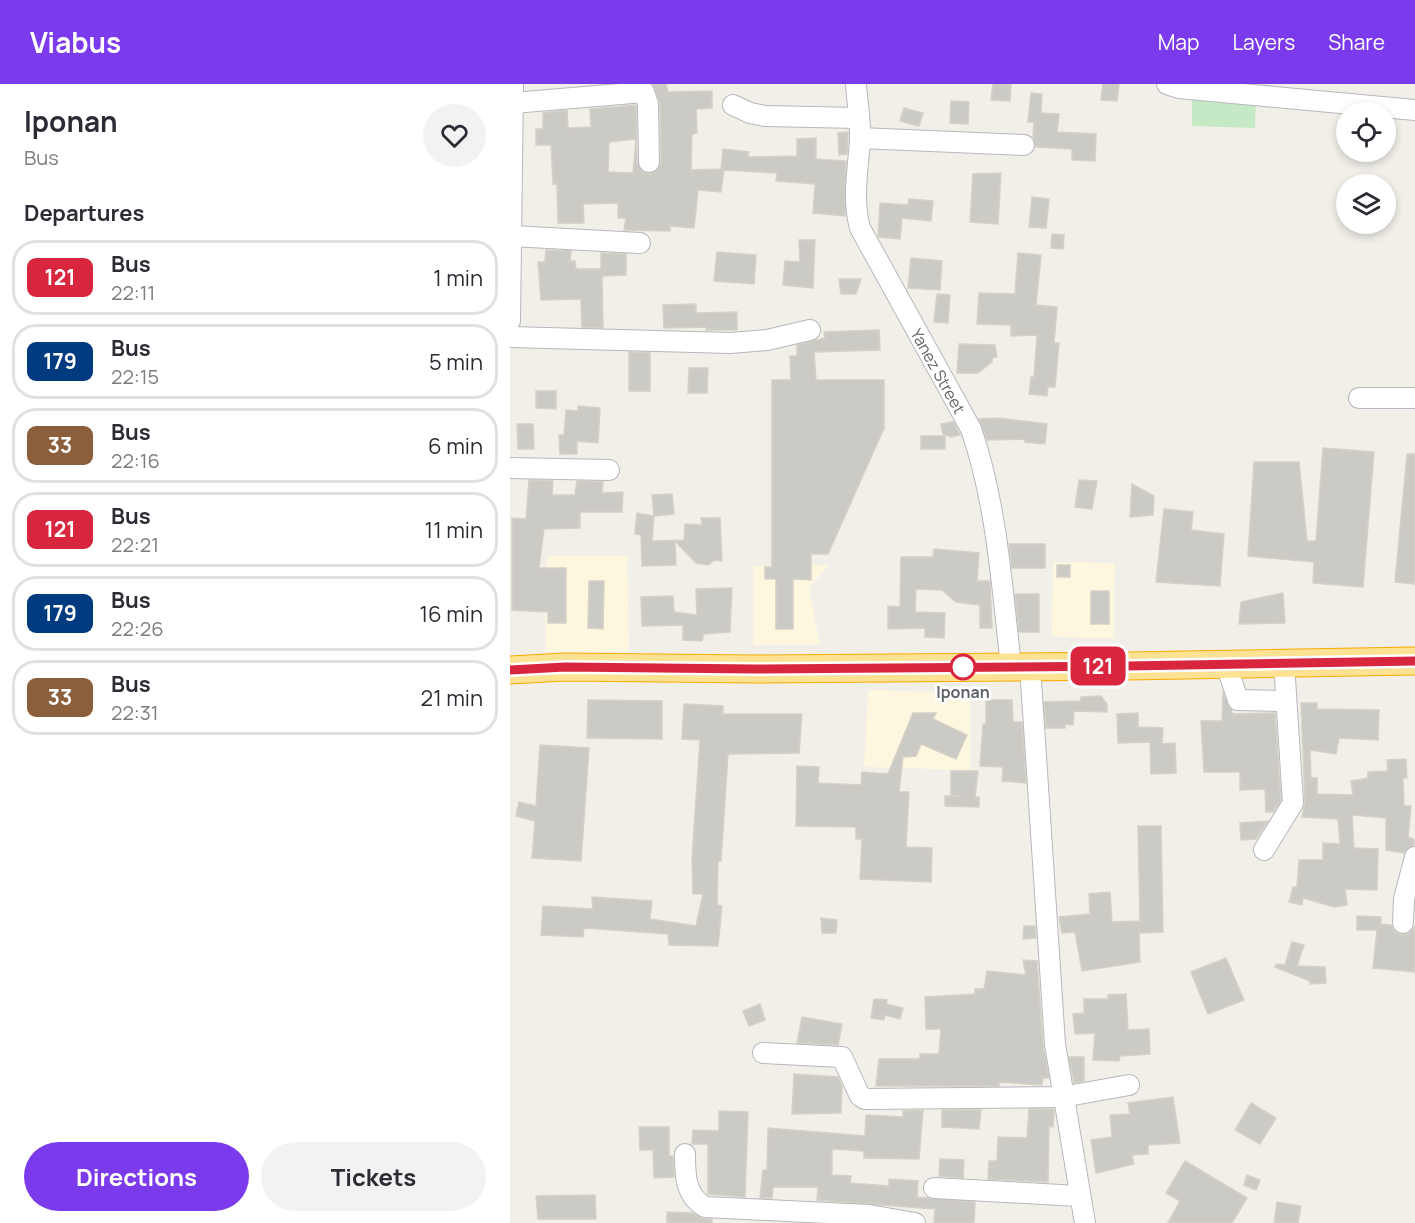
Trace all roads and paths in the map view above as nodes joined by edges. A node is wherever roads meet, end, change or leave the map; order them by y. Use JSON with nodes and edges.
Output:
{"nodes":[{"id":1,"x":855,"y":84,"type":"edge"},
{"id":2,"x":1167,"y":84,"type":"edge"},
{"id":3,"x":513,"y":94,"type":"edge"},
{"id":4,"x":734,"y":105,"type":"dead end"},
{"id":5,"x":1415,"y":111,"type":"edge"},
{"id":6,"x":858,"y":118,"type":"junction"},
{"id":7,"x":860,"y":138,"type":"junction"},
{"id":8,"x":1024,"y":145,"type":"dead end"},
{"id":9,"x":650,"y":162,"type":"dead end"},
{"id":10,"x":511,"y":216,"type":"edge"},
{"id":11,"x":512,"y":236,"type":"junction"},
{"id":12,"x":640,"y":243,"type":"dead end"},
{"id":13,"x":510,"y":321,"type":"edge"},
{"id":14,"x":810,"y":330,"type":"dead end"},
{"id":15,"x":510,"y":338,"type":"edge"},
{"id":16,"x":1359,"y":398,"type":"dead end"},
{"id":17,"x":1415,"y":398,"type":"edge"},
{"id":18,"x":510,"y":468,"type":"edge"},
{"id":19,"x":609,"y":470,"type":"dead end"},
{"id":20,"x":1415,"y":661,"type":"edge"},
{"id":21,"x":1284,"y":663,"type":"junction"},
{"id":22,"x":1226,"y":664,"type":"junction"},
{"id":23,"x":1020,"y":666,"type":"junction"},
{"id":24,"x":510,"y":670,"type":"edge"},
{"id":25,"x":1285,"y":700,"type":"junction"},
{"id":26,"x":1264,"y":850,"type":"dead end"},
{"id":27,"x":1415,"y":857,"type":"edge"},
{"id":28,"x":1403,"y":922,"type":"dead end"},
{"id":29,"x":763,"y":1053,"type":"dead end"},
{"id":30,"x":1129,"y":1085,"type":"dead end"},
{"id":31,"x":1062,"y":1097,"type":"junction"},
{"id":32,"x":685,"y":1154,"type":"dead end"},
{"id":33,"x":934,"y":1188,"type":"dead end"},
{"id":34,"x":1079,"y":1196,"type":"junction"},
{"id":35,"x":915,"y":1223,"type":"edge"},
{"id":36,"x":1085,"y":1223,"type":"edge"}],
"edges":[{"from":1,"to":6,"type":"street","name":"Yanez Street"},
{"from":2,"to":5,"type":"street"},
{"from":3,"to":9,"type":"street"},
{"from":3,"to":10,"type":"street"},
{"from":4,"to":6,"type":"street"},
{"from":6,"to":7,"type":"street","name":"Yanez Street"},
{"from":7,"to":8,"type":"street"},
{"from":7,"to":23,"type":"street","name":"Yanez Street"},
{"from":10,"to":11,"type":"street"},
{"from":11,"to":12,"type":"street"},
{"from":11,"to":13,"type":"street"},
{"from":14,"to":15,"type":"street"},
{"from":16,"to":17,"type":"street"},
{"from":18,"to":19,"type":"street"},
{"from":20,"to":21,"type":"highway"},
{"from":21,"to":22,"type":"highway"},
{"from":21,"to":25,"type":"street"},
{"from":22,"to":23,"type":"highway"},
{"from":22,"to":25,"type":"street"},
{"from":23,"to":24,"type":"highway"},
{"from":23,"to":31,"type":"street","name":"Yanez Street"},
{"from":25,"to":26,"type":"street"},
{"from":27,"to":28,"type":"street"},
{"from":29,"to":31,"type":"street"},
{"from":30,"to":31,"type":"street"},
{"from":31,"to":34,"type":"street","name":"Yanez Street"},
{"from":32,"to":35,"type":"street"},
{"from":33,"to":34,"type":"street"},
{"from":34,"to":36,"type":"street","name":"Yanez Street"}]}
